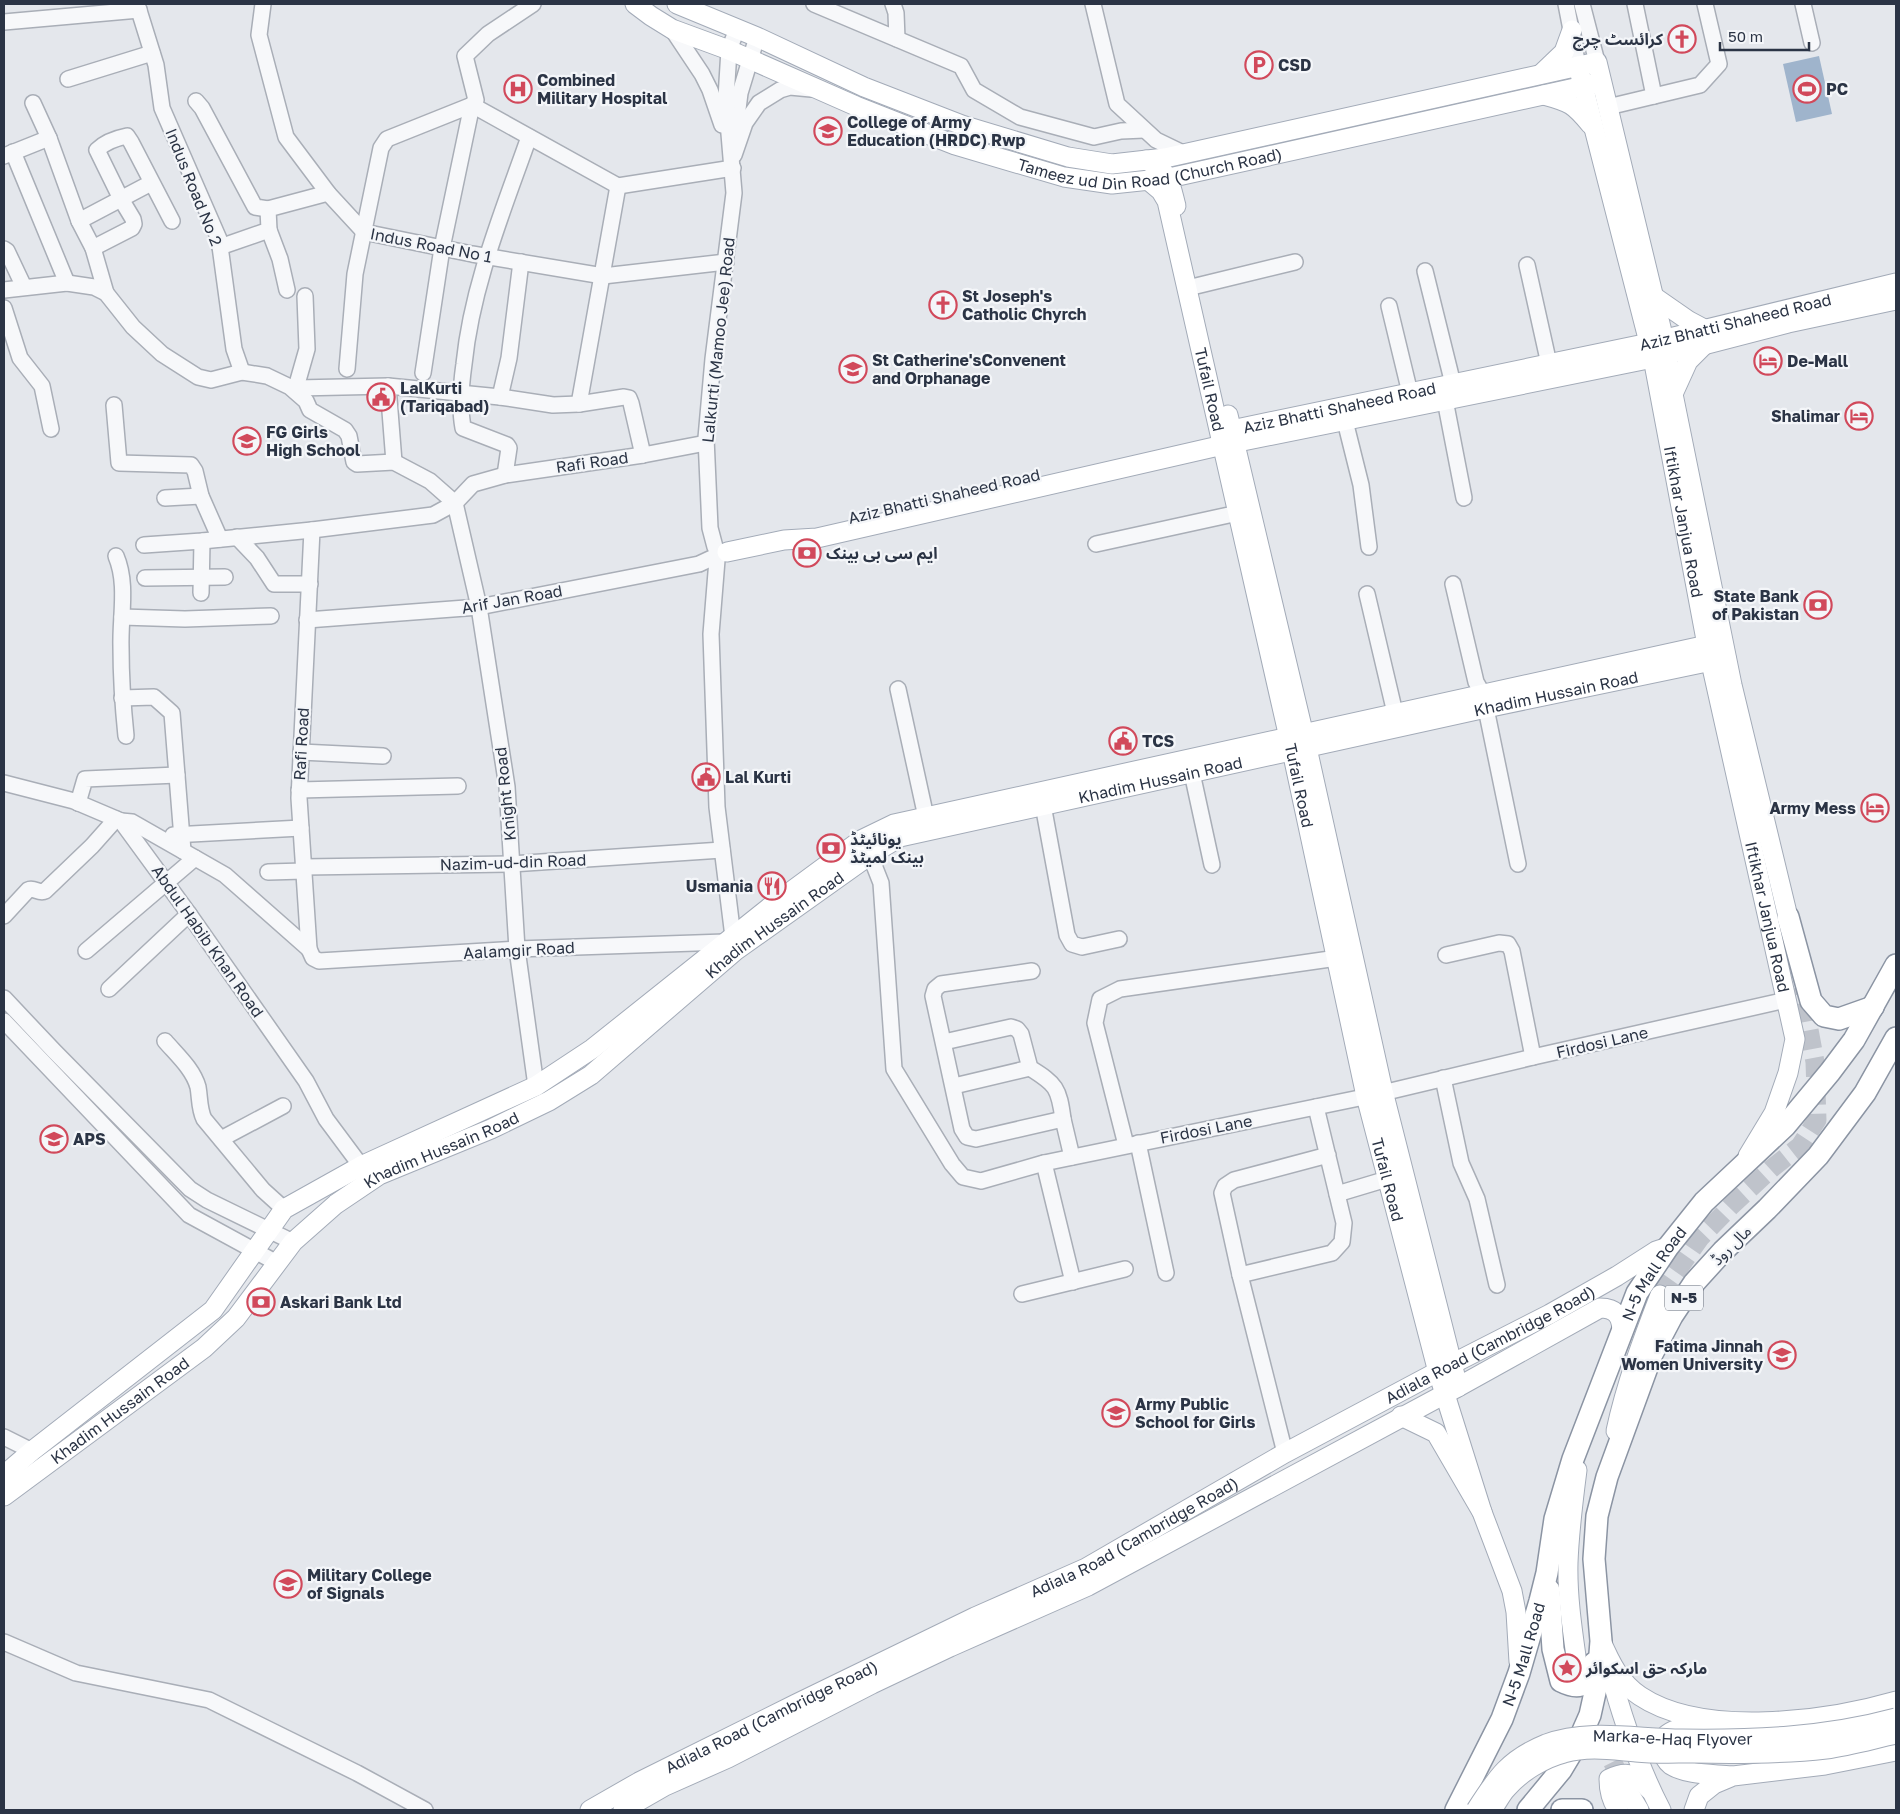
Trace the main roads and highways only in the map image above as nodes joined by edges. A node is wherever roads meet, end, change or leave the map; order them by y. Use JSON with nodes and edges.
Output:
{"nodes":[{"id":1,"x":635,"y":4,"type":"edge"},
{"id":2,"x":677,"y":4,"type":"edge"},
{"id":3,"x":1572,"y":30,"type":"road end"},
{"id":4,"x":1597,"y":62,"type":"joint"},
{"id":5,"x":1578,"y":66,"type":"junction"},
{"id":6,"x":1540,"y":75,"type":"junction"},
{"id":7,"x":1602,"y":82,"type":"junction"},
{"id":8,"x":1582,"y":86,"type":"junction"},
{"id":9,"x":1544,"y":95,"type":"junction"},
{"id":10,"x":1593,"y":128,"type":"junction"},
{"id":11,"x":1185,"y":154,"type":"junction"},
{"id":12,"x":1146,"y":160,"type":"junction"},
{"id":13,"x":1160,"y":177,"type":"junction"},
{"id":14,"x":1896,"y":283,"type":"edge"},
{"id":15,"x":1654,"y":296,"type":"junction"},
{"id":16,"x":1896,"y":300,"type":"edge"},
{"id":17,"x":1705,"y":337,"type":"junction"},
{"id":18,"x":1658,"y":349,"type":"junction"},
{"id":19,"x":1449,"y":392,"type":"junction"},
{"id":20,"x":1673,"y":394,"type":"junction"},
{"id":21,"x":1228,"y":438,"type":"junction"},
{"id":22,"x":718,"y":554,"type":"road end"},
{"id":23,"x":1714,"y":655,"type":"junction"},
{"id":24,"x":1485,"y":701,"type":"junction"},
{"id":25,"x":1298,"y":742,"type":"junction"},
{"id":26,"x":1788,"y":917,"type":"joint"},
{"id":27,"x":731,"y":943,"type":"junction"},
{"id":28,"x":1896,"y":965,"type":"edge"},
{"id":29,"x":1873,"y":1008,"type":"junction"},
{"id":30,"x":1896,"y":1038,"type":"edge"},
{"id":31,"x":1375,"y":1094,"type":"junction"},
{"id":32,"x":1742,"y":1165,"type":"junction"},
{"id":33,"x":1668,"y":1247,"type":"junction"},
{"id":34,"x":1660,"y":1294,"type":"tunnel mouth"},
{"id":35,"x":1622,"y":1334,"type":"junction"},
{"id":36,"x":1445,"y":1368,"type":"junction"},
{"id":37,"x":1451,"y":1390,"type":"junction"},
{"id":38,"x":1401,"y":1416,"type":"junction"},
{"id":39,"x":1583,"y":1433,"type":"junction"},
{"id":40,"x":4,"y":1475,"type":"edge"},
{"id":41,"x":1607,"y":1477,"type":"junction"},
{"id":42,"x":4,"y":1496,"type":"edge"},
{"id":43,"x":1482,"y":1512,"type":"junction"},
{"id":44,"x":1548,"y":1573,"type":"junction"},
{"id":45,"x":1601,"y":1641,"type":"junction"},
{"id":46,"x":1518,"y":1673,"type":"junction"},
{"id":47,"x":1579,"y":1678,"type":"dead end"},
{"id":48,"x":1896,"y":1701,"type":"edge"},
{"id":49,"x":1896,"y":1718,"type":"edge"},
{"id":50,"x":1725,"y":1722,"type":"junction"},
{"id":51,"x":1896,"y":1734,"type":"edge"},
{"id":52,"x":1896,"y":1751,"type":"edge"},
{"id":53,"x":1732,"y":1776,"type":"junction"},
{"id":54,"x":1624,"y":1785,"type":"tunnel mouth"},
{"id":55,"x":1652,"y":1792,"type":"junction"},
{"id":56,"x":590,"y":1810,"type":"edge"},
{"id":57,"x":623,"y":1810,"type":"edge"},
{"id":58,"x":1456,"y":1810,"type":"edge"},
{"id":59,"x":1476,"y":1810,"type":"edge"},
{"id":60,"x":1492,"y":1810,"type":"edge"},
{"id":61,"x":1528,"y":1810,"type":"edge"},
{"id":62,"x":1562,"y":1810,"type":"edge"},
{"id":63,"x":1582,"y":1810,"type":"edge"},
{"id":64,"x":1618,"y":1810,"type":"edge"},
{"id":65,"x":1639,"y":1810,"type":"edge"},
{"id":66,"x":1661,"y":1810,"type":"edge"},
{"id":67,"x":1694,"y":1810,"type":"edge"}],
"edges":[{"from":1,"to":13,"type":"main road","name":"Tameez ud Din Road (Church Road)"},
{"from":2,"to":12,"type":"main road","name":"Tameez ud Din Road (Church Road)"},
{"from":3,"to":6,"type":"main road"},
{"from":4,"to":5,"type":"main road","name":"Tameez ud Din Road (Church Road)"},
{"from":4,"to":7,"type":"main road","name":"Iftikhar Janjua Road"},
{"from":5,"to":6,"type":"main road","name":"Tameez ud Din Road (Church Road)"},
{"from":5,"to":8,"type":"main road","name":"Iftikhar Janjua Road"},
{"from":6,"to":11,"type":"main road","name":"Tameez ud Din Road (Church Road)"},
{"from":7,"to":8,"type":"main road","name":"Tameez ud Din Road (Church Road)"},
{"from":7,"to":15,"type":"main road","name":"Iftikhar Janjua Road"},
{"from":8,"to":9,"type":"main road","name":"Tameez ud Din Road (Church Road)"},
{"from":8,"to":10,"type":"main road","name":"Iftikhar Janjua Road"},
{"from":9,"to":10,"type":"main road"},
{"from":9,"to":13,"type":"main road","name":"Tameez ud Din Road (Church Road)"},
{"from":10,"to":18,"type":"main road","name":"Iftikhar Janjua Road"},
{"from":11,"to":12,"type":"main road","name":"Tameez ud Din Road (Church Road)"},
{"from":11,"to":13,"type":"main road"},
{"from":12,"to":13,"type":"main road"},
{"from":13,"to":21,"type":"main road","name":"Tufail Road"},
{"from":13,"to":21,"type":"main road","name":"Tufail Road"},
{"from":14,"to":17,"type":"main road","name":"Aziz Bhatti Shaheed Road"},
{"from":15,"to":17,"type":"main road"},
{"from":15,"to":18,"type":"main road","name":"Iftikhar Janjua Road"},
{"from":16,"to":17,"type":"main road","name":"Aziz Bhatti Shaheed Road"},
{"from":17,"to":18,"type":"main road","name":"Aziz Bhatti Shaheed Road"},
{"from":17,"to":20,"type":"main road"},
{"from":18,"to":19,"type":"main road","name":"Aziz Bhatti Shaheed Road"},
{"from":18,"to":19,"type":"main road","name":"Aziz Bhatti Shaheed Road"},
{"from":18,"to":20,"type":"main road","name":"Iftikhar Janjua Road"},
{"from":18,"to":23,"type":"main road","name":"Iftikhar Janjua Road"},
{"from":19,"to":21,"type":"main road","name":"Aziz Bhatti Shaheed Road"},
{"from":19,"to":21,"type":"main road","name":"Aziz Bhatti Shaheed Road"},
{"from":20,"to":23,"type":"main road","name":"Iftikhar Janjua Road"},
{"from":21,"to":22,"type":"main road","name":"Aziz Bhatti Shaheed Road"},
{"from":21,"to":25,"type":"main road","name":"Tufail Road"},
{"from":21,"to":25,"type":"main road","name":"Tufail Road"},
{"from":23,"to":24,"type":"main road","name":"Khadim Hussain Road"},
{"from":23,"to":26,"type":"main road","name":"Iftikhar Janjua Road"},
{"from":23,"to":32,"type":"main road","name":"Iftikhar Janjua Road"},
{"from":24,"to":25,"type":"main road","name":"Khadim Hussain Road"},
{"from":24,"to":25,"type":"main road","name":"Khadim Hussain Road"},
{"from":25,"to":27,"type":"main road","name":"Khadim Hussain Road"},
{"from":25,"to":27,"type":"main road","name":"Khadim Hussain Road"},
{"from":25,"to":31,"type":"main road","name":"Tufail Road"},
{"from":25,"to":31,"type":"main road","name":"Tufail Road"},
{"from":26,"to":29,"type":"highway"},
{"from":27,"to":40,"type":"main road","name":"Khadim Hussain Road"},
{"from":27,"to":42,"type":"main road","name":"Khadim Hussain Road"},
{"from":28,"to":29,"type":"highway","name":"N-5 Mall Road","number":"N-5"},
{"from":29,"to":32,"type":"highway","name":"N-5 Mall Road","number":"N-5"},
{"from":30,"to":41,"type":"highway","name":"مال روڈ","number":"N-5"},
{"from":31,"to":36,"type":"main road","name":"Tufail Road"},
{"from":31,"to":36,"type":"main road","name":"Tufail Road"},
{"from":32,"to":33,"type":"highway","name":"N-5 Mall Road","number":"N-5"},
{"from":33,"to":35,"type":"highway","name":"N-5 Mall Road","number":"N-5"},
{"from":33,"to":36,"type":"main road","name":"Adiala Road (Cambridge Road)"},
{"from":34,"to":41,"type":"main road"},
{"from":35,"to":37,"type":"main road","name":"Adiala Road (Cambridge Road)"},
{"from":35,"to":39,"type":"highway","name":"N-5 Mall Road","number":"N-5"},
{"from":36,"to":37,"type":"main road","name":"Tufail Road"},
{"from":36,"to":56,"type":"main road","name":"Adiala Road (Cambridge Road)"},
{"from":37,"to":38,"type":"main road","name":"Adiala Road (Cambridge Road)"},
{"from":37,"to":43,"type":"main road","name":"Tufail Road"},
{"from":38,"to":43,"type":"main road"},
{"from":38,"to":57,"type":"main road","name":"Adiala Road (Cambridge Road)"},
{"from":39,"to":44,"type":"highway","name":"N-5 Mall Road","number":"N-5"},
{"from":39,"to":47,"type":"main road"},
{"from":41,"to":45,"type":"highway","name":"مال روڈ"},
{"from":43,"to":46,"type":"main road"},
{"from":44,"to":45,"type":"highway"},
{"from":44,"to":46,"type":"highway","name":"N-5 Mall Road","number":"N-5"},
{"from":45,"to":50,"type":"main road"},
{"from":45,"to":55,"type":"main road"},
{"from":45,"to":61,"type":"highway"},
{"from":46,"to":58,"type":"highway","name":"N-5 Mall Road","number":"N-5"},
{"from":48,"to":50,"type":"main road"},
{"from":49,"to":59,"type":"main road","name":"Marka-e-Haq Flyover","bridge":true},
{"from":50,"to":53,"type":"main road"},
{"from":51,"to":60,"type":"main road","name":"Marka-e-Haq Flyover","bridge":true},
{"from":52,"to":53,"type":"main road"},
{"from":53,"to":67,"type":"main road"},
{"from":54,"to":65,"type":"main road"},
{"from":55,"to":64,"type":"main road"},
{"from":55,"to":66,"type":"main road"},
{"from":62,"to":63,"type":"highway"}]}
